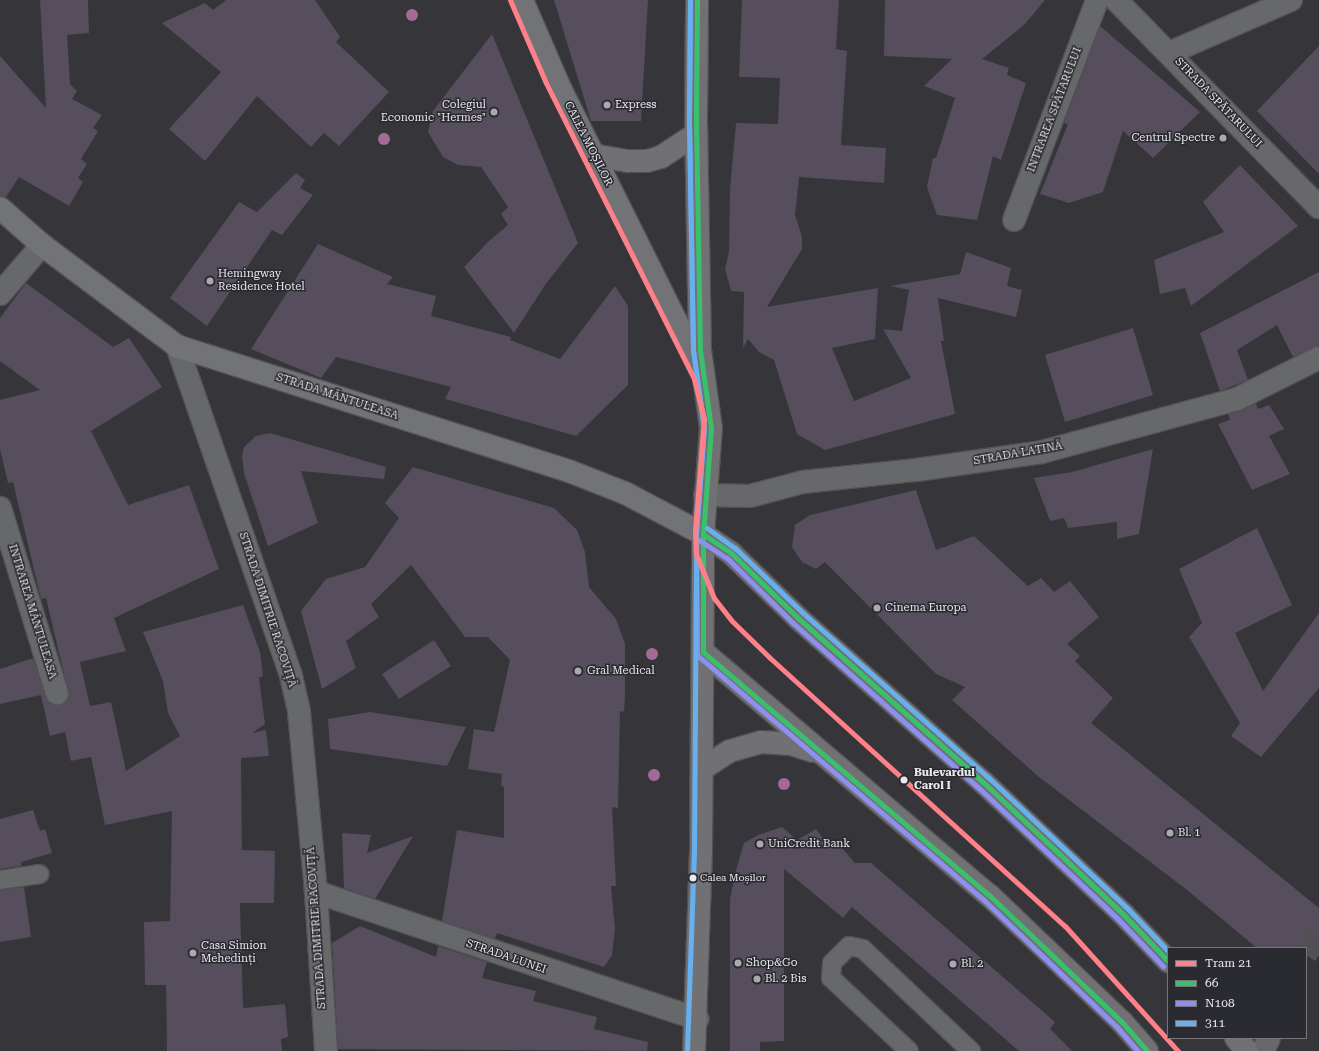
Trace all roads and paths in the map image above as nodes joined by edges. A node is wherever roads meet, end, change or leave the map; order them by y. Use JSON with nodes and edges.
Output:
{"nodes":[{"id":1,"x":522,"y":0,"type":"edge"},
{"id":2,"x":697,"y":0,"type":"edge"},
{"id":3,"x":1097,"y":0,"type":"edge"},
{"id":4,"x":1116,"y":0,"type":"edge"},
{"id":5,"x":1291,"y":0,"type":"edge"},
{"id":6,"x":1169,"y":53,"type":"junction"},
{"id":7,"x":696,"y":134,"type":"junction"},
{"id":8,"x":593,"y":155,"type":"junction"},
{"id":9,"x":1319,"y":207,"type":"edge"},
{"id":10,"x":0,"y":208,"type":"edge"},
{"id":11,"x":1014,"y":220,"type":"dead end"},
{"id":12,"x":42,"y":245,"type":"junction"},
{"id":13,"x":0,"y":294,"type":"edge"},
{"id":14,"x":177,"y":346,"type":"junction"},
{"id":15,"x":1319,"y":358,"type":"edge"},
{"id":16,"x":702,"y":373,"type":"junction"},
{"id":17,"x":705,"y":495,"type":"junction"},
{"id":18,"x":0,"y":508,"type":"edge"},
{"id":19,"x":703,"y":534,"type":"junction"},
{"id":20,"x":703,"y":652,"type":"junction"},
{"id":21,"x":57,"y":693,"type":"dead end"},
{"id":22,"x":819,"y":753,"type":"junction"},
{"id":23,"x":702,"y":770,"type":"junction"},
{"id":24,"x":40,"y":874,"type":"dead end"},
{"id":25,"x":0,"y":880,"type":"edge"},
{"id":26,"x":316,"y":892,"type":"junction"},
{"id":27,"x":1167,"y":960,"type":"edge"},
{"id":28,"x":697,"y":1019,"type":"junction"},
{"id":29,"x":1237,"y":1039,"type":"edge"},
{"id":30,"x":1269,"y":1039,"type":"edge"},
{"id":31,"x":326,"y":1051,"type":"edge"},
{"id":32,"x":694,"y":1051,"type":"edge"},
{"id":33,"x":909,"y":1051,"type":"edge"},
{"id":34,"x":971,"y":1051,"type":"edge"},
{"id":35,"x":1147,"y":1051,"type":"edge"},
{"id":36,"x":1247,"y":1051,"type":"edge"},
{"id":37,"x":1263,"y":1051,"type":"edge"}],
"edges":[{"from":1,"to":8,"type":"street","name":"CALEA MOȘILOR"},
{"from":2,"to":7,"type":"main road"},
{"from":3,"to":11,"type":"street","name":"INTRAREA SPĂTARULUI"},
{"from":4,"to":6,"type":"street","name":"STRADA SPĂTARULUI"},
{"from":5,"to":6,"type":"street"},
{"from":6,"to":9,"type":"street","name":"STRADA SPĂTARULUI"},
{"from":7,"to":8,"type":"main road"},
{"from":7,"to":16,"type":"main road"},
{"from":8,"to":16,"type":"street","name":"CALEA MOȘILOR"},
{"from":10,"to":12,"type":"street","name":"STRADA MÂNTULEASA"},
{"from":12,"to":13,"type":"street"},
{"from":12,"to":14,"type":"street","name":"STRADA MÂNTULEASA"},
{"from":14,"to":19,"type":"street","name":"STRADA MÂNTULEASA"},
{"from":14,"to":26,"type":"street","name":"STRADA DIMITRIE RACOVIȚĂ"},
{"from":15,"to":17,"type":"street","name":"STRADA LATINĂ"},
{"from":16,"to":17,"type":"main road"},
{"from":17,"to":19,"type":"main road"},
{"from":18,"to":21,"type":"street","name":"INTRAREA MÂNTULEASA"},
{"from":19,"to":20,"type":"main road"},
{"from":19,"to":27,"type":"main road"},
{"from":20,"to":22,"type":"main road"},
{"from":20,"to":23,"type":"main road"},
{"from":22,"to":23,"type":"main road"},
{"from":22,"to":35,"type":"main road"},
{"from":23,"to":28,"type":"main road"},
{"from":24,"to":25,"type":"lane"},
{"from":26,"to":28,"type":"street","name":"STRADA LUNEI"},
{"from":26,"to":31,"type":"street","name":"STRADA DIMITRIE RACOVIȚĂ"},
{"from":28,"to":32,"type":"main road"},
{"from":29,"to":36,"type":"main road"},
{"from":30,"to":37,"type":"street"},
{"from":33,"to":34,"type":"lane"}]}
